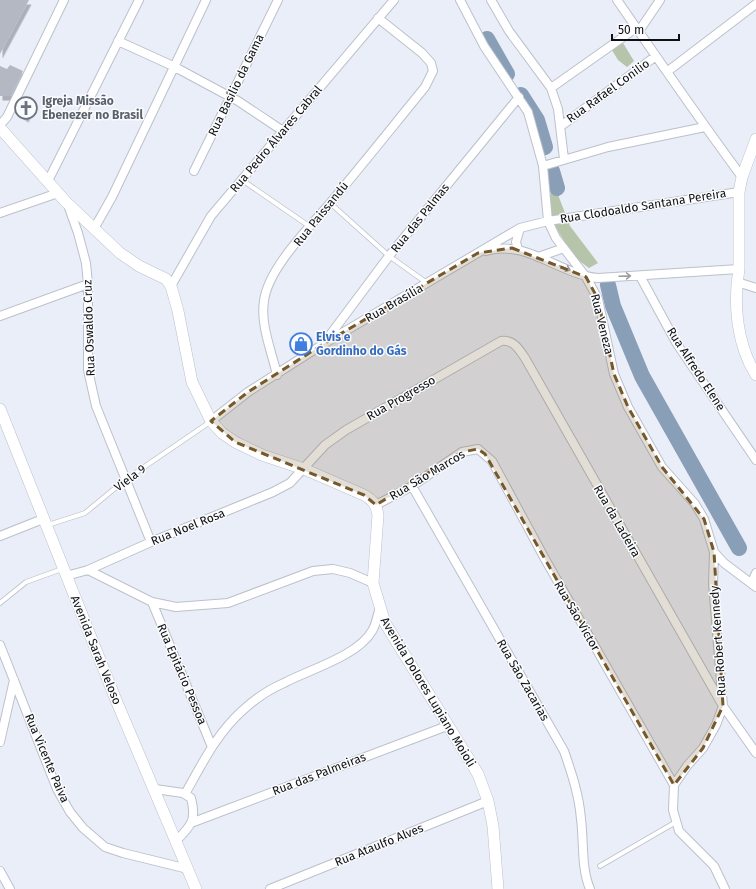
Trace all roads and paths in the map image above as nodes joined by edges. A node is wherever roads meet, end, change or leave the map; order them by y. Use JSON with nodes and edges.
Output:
{"nodes":[{"id":1,"x":64,"y":0,"type":"edge"},
{"id":2,"x":139,"y":0,"type":"edge"},
{"id":3,"x":206,"y":0,"type":"edge"},
{"id":4,"x":278,"y":0,"type":"edge"},
{"id":5,"x":394,"y":0,"type":"edge"},
{"id":6,"x":460,"y":0,"type":"edge"},
{"id":7,"x":491,"y":0,"type":"edge"},
{"id":8,"x":617,"y":0,"type":"edge"},
{"id":9,"x":660,"y":0,"type":"edge"},
{"id":10,"x":756,"y":4,"type":"edge"},
{"id":11,"x":378,"y":18,"type":"junction"},
{"id":12,"x":637,"y":30,"type":"junction"},
{"id":13,"x":118,"y":41,"type":"junction"},
{"id":14,"x":656,"y":56,"type":"junction"},
{"id":15,"x":173,"y":66,"type":"junction"},
{"id":16,"x":668,"y":71,"type":"junction"},
{"id":17,"x":551,"y":88,"type":"junction"},
{"id":18,"x":230,"y":96,"type":"junction"},
{"id":19,"x":520,"y":97,"type":"junction"},
{"id":20,"x":561,"y":126,"type":"junction"},
{"id":21,"x":0,"y":127,"type":"edge"},
{"id":22,"x":705,"y":127,"type":"junction"},
{"id":23,"x":283,"y":131,"type":"junction"},
{"id":24,"x":756,"y":139,"type":"edge"},
{"id":25,"x":564,"y":159,"type":"junction"},
{"id":26,"x":543,"y":166,"type":"junction"},
{"id":27,"x":194,"y":170,"type":"dead end"},
{"id":28,"x":742,"y":177,"type":"junction"},
{"id":29,"x":242,"y":180,"type":"junction"},
{"id":30,"x":48,"y":181,"type":"junction"},
{"id":31,"x":739,"y":192,"type":"junction"},
{"id":32,"x":58,"y":193,"type":"junction"},
{"id":33,"x":66,"y":202,"type":"junction"},
{"id":34,"x":330,"y":203,"type":"junction"},
{"id":35,"x":0,"y":213,"type":"edge"},
{"id":36,"x":548,"y":221,"type":"junction"},
{"id":37,"x":309,"y":226,"type":"junction"},
{"id":38,"x":95,"y":227,"type":"junction"},
{"id":39,"x":520,"y":228,"type":"junction"},
{"id":40,"x":564,"y":248,"type":"junction"},
{"id":41,"x":518,"y":249,"type":"junction"},
{"id":42,"x":478,"y":254,"type":"junction"},
{"id":43,"x":389,"y":256,"type":"junction"},
{"id":44,"x":538,"y":257,"type":"junction"},
{"id":45,"x":739,"y":269,"type":"junction"},
{"id":46,"x":640,"y":276,"type":"junction"},
{"id":47,"x":586,"y":277,"type":"junction"},
{"id":48,"x":737,"y":282,"type":"junction"},
{"id":49,"x":427,"y":283,"type":"junction"},
{"id":50,"x":88,"y":284,"type":"junction"},
{"id":51,"x":171,"y":286,"type":"junction"},
{"id":52,"x":756,"y":288,"type":"edge"},
{"id":53,"x":0,"y":316,"type":"edge"},
{"id":54,"x":506,"y":340,"type":"joint"},
{"id":55,"x":325,"y":343,"type":"junction"},
{"id":56,"x":277,"y":375,"type":"junction"},
{"id":57,"x":756,"y":375,"type":"edge"},
{"id":58,"x":0,"y":410,"type":"edge"},
{"id":59,"x":211,"y":421,"type":"junction"},
{"id":60,"x":478,"y":449,"type":"joint"},
{"id":61,"x":756,"y":460,"type":"edge"},
{"id":62,"x":304,"y":469,"type":"junction"},
{"id":63,"x":125,"y":480,"type":"junction"},
{"id":64,"x":412,"y":486,"type":"junction"},
{"id":65,"x":376,"y":505,"type":"junction"},
{"id":66,"x":44,"y":522,"type":"junction"},
{"id":67,"x":0,"y":536,"type":"edge"},
{"id":68,"x":151,"y":542,"type":"junction"},
{"id":69,"x":714,"y":552,"type":"junction"},
{"id":70,"x":88,"y":570,"type":"junction"},
{"id":71,"x":64,"y":572,"type":"junction"},
{"id":72,"x":756,"y":573,"type":"edge"},
{"id":73,"x":373,"y":582,"type":"junction"},
{"id":74,"x":754,"y":584,"type":"edge"},
{"id":75,"x":0,"y":602,"type":"edge"},
{"id":76,"x":152,"y":602,"type":"junction"},
{"id":77,"x":380,"y":608,"type":"junction"},
{"id":78,"x":0,"y":645,"type":"edge"},
{"id":79,"x":14,"y":680,"type":"junction"},
{"id":80,"x":723,"y":706,"type":"junction"},
{"id":81,"x":447,"y":726,"type":"junction"},
{"id":82,"x":0,"y":742,"type":"edge"},
{"id":83,"x":212,"y":746,"type":"junction"},
{"id":84,"x":756,"y":753,"type":"edge"},
{"id":85,"x":674,"y":785,"type":"junction"},
{"id":86,"x":155,"y":789,"type":"junction"},
{"id":87,"x":185,"y":794,"type":"junction"},
{"id":88,"x":488,"y":801,"type":"junction"},
{"id":89,"x":676,"y":822,"type":"junction"},
{"id":90,"x":191,"y":823,"type":"junction"},
{"id":91,"x":176,"y":841,"type":"junction"},
{"id":92,"x":600,"y":866,"type":"dead end"},
{"id":93,"x":188,"y":869,"type":"junction"},
{"id":94,"x":0,"y":871,"type":"edge"},
{"id":95,"x":10,"y":889,"type":"edge"},
{"id":96,"x":196,"y":889,"type":"edge"},
{"id":97,"x":270,"y":889,"type":"edge"},
{"id":98,"x":498,"y":889,"type":"edge"},
{"id":99,"x":590,"y":889,"type":"edge"},
{"id":100,"x":725,"y":889,"type":"edge"}],
"edges":[{"from":1,"to":21,"type":"street"},
{"from":2,"to":13,"type":"street"},
{"from":3,"to":15,"type":"street"},
{"from":4,"to":18,"type":"street","name":"Rua Basílio da Gama"},
{"from":5,"to":11,"type":"street","name":"Rua Pedro Álvares Cabral"},
{"from":6,"to":19,"type":"street","name":"Rua Veneza"},
{"from":7,"to":17,"type":"street"},
{"from":8,"to":12,"type":"street"},
{"from":9,"to":12,"type":"street"},
{"from":10,"to":16,"type":"street"},
{"from":11,"to":23,"type":"street","name":"Rua Pedro Álvares Cabral"},
{"from":11,"to":34,"type":"street","name":"Rua Paissandú"},
{"from":12,"to":14,"type":"street"},
{"from":12,"to":17,"type":"street"},
{"from":13,"to":15,"type":"street"},
{"from":13,"to":30,"type":"street"},
{"from":14,"to":16,"type":"street"},
{"from":14,"to":20,"type":"street","name":"Rua Rafael Conilio"},
{"from":15,"to":18,"type":"street"},
{"from":15,"to":38,"type":"street"},
{"from":16,"to":22,"type":"street"},
{"from":17,"to":20,"type":"street"},
{"from":18,"to":23,"type":"street"},
{"from":18,"to":27,"type":"street","name":"Rua Basílio da Gama"},
{"from":19,"to":26,"type":"street","name":"Rua Veneza"},
{"from":19,"to":43,"type":"street","name":"Rua das Palmas"},
{"from":20,"to":25,"type":"street"},
{"from":21,"to":30,"type":"main road"},
{"from":22,"to":25,"type":"street"},
{"from":22,"to":28,"type":"street"},
{"from":23,"to":29,"type":"street","name":"Rua Pedro Álvares Cabral"},
{"from":24,"to":28,"type":"main road"},
{"from":25,"to":26,"type":"street"},
{"from":26,"to":36,"type":"street","name":"Rua Veneza"},
{"from":28,"to":31,"type":"main road"},
{"from":29,"to":37,"type":"lane"},
{"from":29,"to":51,"type":"street","name":"Rua Pedro Álvares Cabral"},
{"from":30,"to":32,"type":"main road"},
{"from":31,"to":36,"type":"street","name":"Rua Clodoaldo Santana Pereira"},
{"from":31,"to":45,"type":"main road"},
{"from":32,"to":33,"type":"main road"},
{"from":32,"to":35,"type":"street"},
{"from":33,"to":38,"type":"main road"},
{"from":33,"to":50,"type":"street","name":"Rua Oswaldo Cruz"},
{"from":34,"to":37,"type":"street","name":"Rua Paissandú"},
{"from":34,"to":43,"type":"lane"},
{"from":36,"to":39,"type":"street","name":"Rua Brasília"},
{"from":36,"to":40,"type":"street","name":"Rua Veneza"},
{"from":37,"to":56,"type":"street","name":"Rua Paissandú"},
{"from":38,"to":51,"type":"main road"},
{"from":39,"to":41,"type":"street"},
{"from":39,"to":42,"type":"street","name":"Rua Brasília"},
{"from":40,"to":44,"type":"street"},
{"from":40,"to":47,"type":"street","name":"Rua Veneza"},
{"from":41,"to":42,"type":"street","name":"Rua Brasília"},
{"from":41,"to":44,"type":"street","name":"Rua Brasília"},
{"from":42,"to":49,"type":"street","name":"Rua Brasília"},
{"from":43,"to":49,"type":"lane"},
{"from":43,"to":55,"type":"street","name":"Rua das Palmas"},
{"from":44,"to":47,"type":"street","name":"Rua Brasília","one_way":true},
{"from":45,"to":46,"type":"street"},
{"from":45,"to":48,"type":"main road"},
{"from":47,"to":46,"type":"street","one_way":true},
{"from":46,"to":61,"type":"street","name":"Rua Alfredo Elene"},
{"from":47,"to":69,"type":"street","name":"Rua Veneza"},
{"from":48,"to":52,"type":"street"},
{"from":48,"to":57,"type":"main road"},
{"from":49,"to":55,"type":"street","name":"Rua Brasília"},
{"from":50,"to":53,"type":"street"},
{"from":50,"to":63,"type":"street","name":"Rua Oswaldo Cruz"},
{"from":51,"to":59,"type":"main road"},
{"from":54,"to":62,"type":"street","name":"Rua Progresso"},
{"from":54,"to":80,"type":"street","name":"Rua da Ladeira"},
{"from":55,"to":56,"type":"street","name":"Rua Brasília"},
{"from":56,"to":59,"type":"street","name":"Rua Brasília"},
{"from":58,"to":66,"type":"main road","name":"Avenida Sarah Veloso"},
{"from":59,"to":62,"type":"main road"},
{"from":59,"to":63,"type":"lane","name":"Viela 9"},
{"from":60,"to":64,"type":"street","name":"Rua São Marcos"},
{"from":60,"to":85,"type":"street","name":"Rua São Victor"},
{"from":62,"to":65,"type":"main road"},
{"from":62,"to":68,"type":"street","name":"Rua Noel Rosa"},
{"from":63,"to":66,"type":"lane","name":"Viela 9"},
{"from":63,"to":68,"type":"street","name":"Rua Oswaldo Cruz"},
{"from":64,"to":65,"type":"street","name":"Rua São Marcos"},
{"from":64,"to":99,"type":"street","name":"Rua São Zacarias"},
{"from":65,"to":73,"type":"main road","name":"Avenida Dolores Lupiano Moioli"},
{"from":66,"to":67,"type":"street"},
{"from":66,"to":71,"type":"main road","name":"Avenida Sarah Veloso"},
{"from":68,"to":70,"type":"street","name":"Rua Noel Rosa"},
{"from":69,"to":74,"type":"street","name":"Rua Veneza"},
{"from":69,"to":80,"type":"street","name":"Rua Robert Kennedy"},
{"from":70,"to":71,"type":"street","name":"Rua Noel Rosa"},
{"from":70,"to":76,"type":"street"},
{"from":71,"to":75,"type":"lane"},
{"from":71,"to":86,"type":"main road","name":"Avenida Sarah Veloso"},
{"from":72,"to":74,"type":"street"},
{"from":73,"to":76,"type":"street"},
{"from":73,"to":77,"type":"main road","name":"Avenida Dolores Lupiano Moioli"},
{"from":76,"to":83,"type":"street","name":"Rua Epitácio Pessoa"},
{"from":77,"to":81,"type":"main road","name":"Avenida Dolores Lupiano Moioli"},
{"from":77,"to":83,"type":"street"},
{"from":78,"to":79,"type":"street","name":"Rua Vicente Paiva"},
{"from":79,"to":82,"type":"street"},
{"from":79,"to":93,"type":"street","name":"Rua Vicente Paiva"},
{"from":80,"to":84,"type":"street","name":"Rua da Ladeira"},
{"from":80,"to":85,"type":"street","name":"Rua Robert Kennedy"},
{"from":81,"to":88,"type":"main road","name":"Avenida Dolores Lupiano Moioli"},
{"from":81,"to":90,"type":"street","name":"Rua das Palmeiras"},
{"from":83,"to":87,"type":"street"},
{"from":85,"to":89,"type":"street"},
{"from":86,"to":87,"type":"street"},
{"from":86,"to":91,"type":"main road","name":"Avenida Sarah Veloso"},
{"from":87,"to":90,"type":"street"},
{"from":88,"to":97,"type":"street","name":"Rua Ataulfo Alves"},
{"from":88,"to":98,"type":"main road","name":"Avenida Dolores Lupiano Moioli"},
{"from":89,"to":92,"type":"lane"},
{"from":89,"to":100,"type":"street"},
{"from":90,"to":91,"type":"street"},
{"from":91,"to":93,"type":"main road","name":"Avenida Sarah Veloso"},
{"from":93,"to":96,"type":"main road","name":"Avenida Sarah Veloso"},
{"from":94,"to":95,"type":"street"}]}
